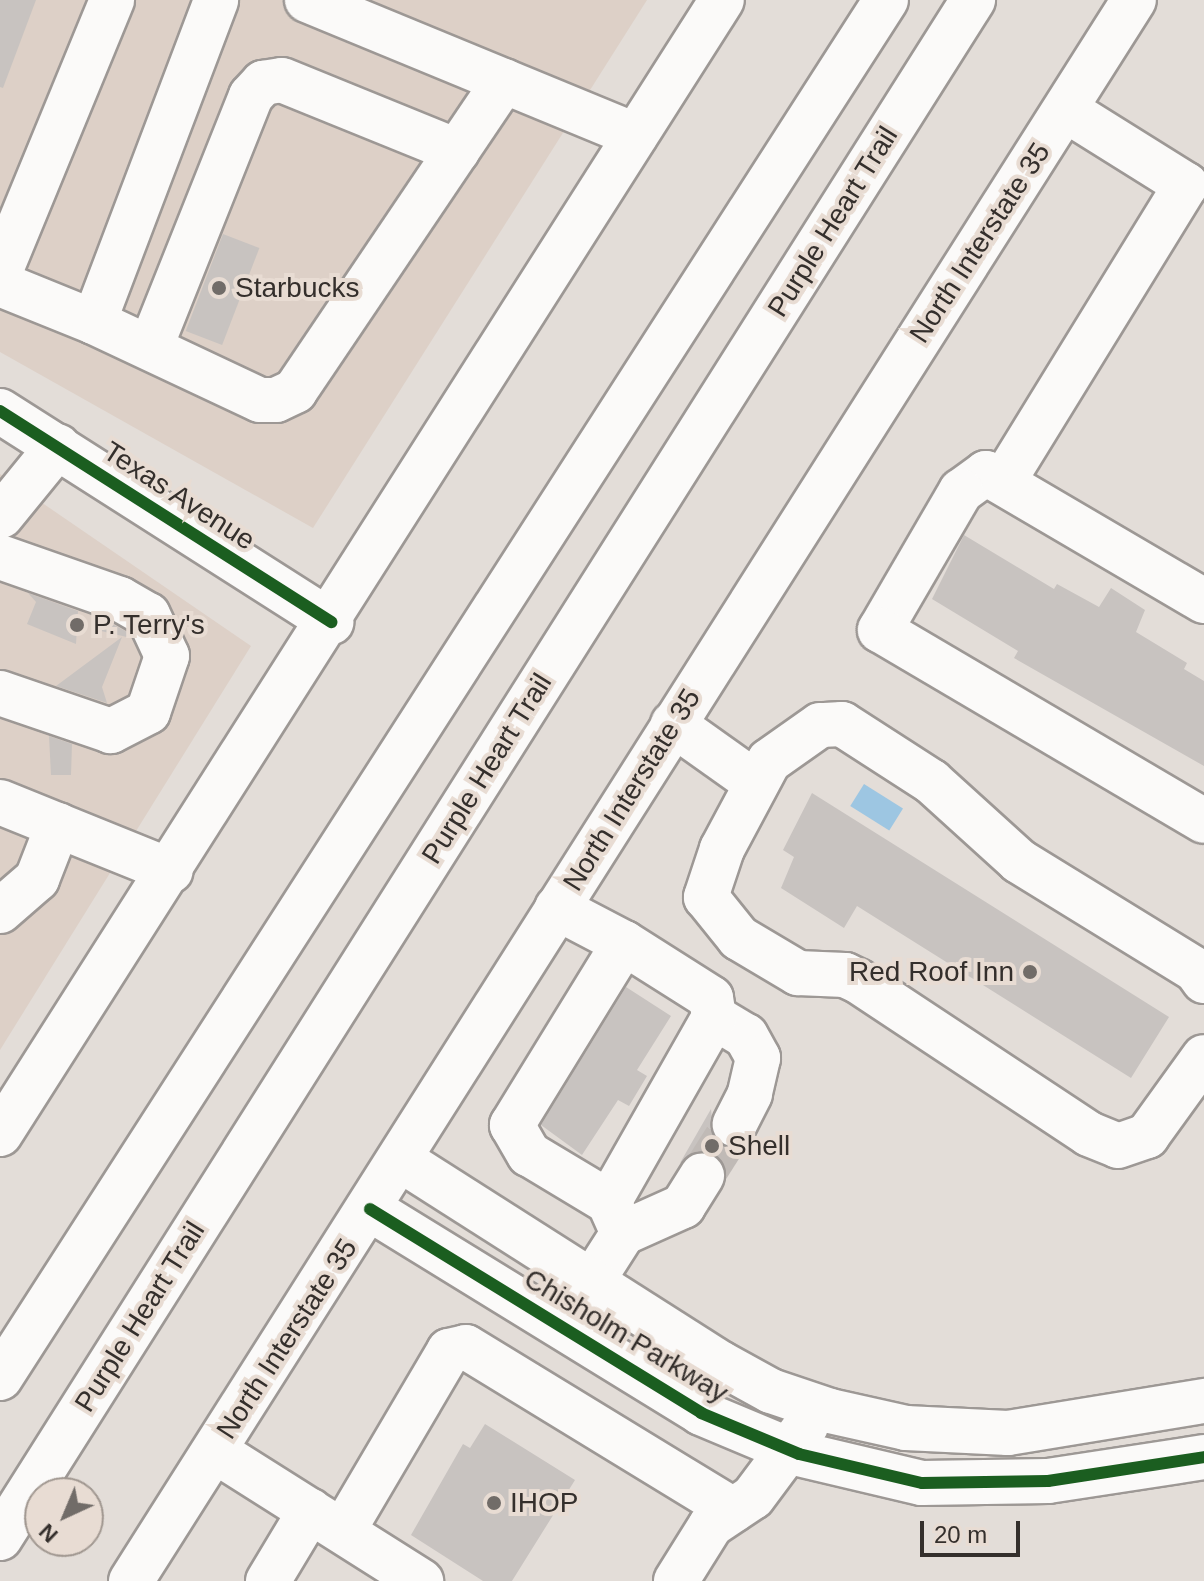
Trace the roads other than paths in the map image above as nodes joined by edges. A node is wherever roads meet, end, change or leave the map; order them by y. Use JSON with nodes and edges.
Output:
{"nodes":[{"id":1,"x":112,"y":0,"type":"edge"},
{"id":2,"x":216,"y":0,"type":"edge"},
{"id":3,"x":307,"y":0,"type":"edge"},
{"id":4,"x":722,"y":0,"type":"edge"},
{"id":5,"x":886,"y":0,"type":"edge"},
{"id":6,"x":973,"y":0,"type":"edge"},
{"id":7,"x":1134,"y":0,"type":"edge"},
{"id":8,"x":504,"y":81,"type":"junction"},
{"id":9,"x":1066,"y":110,"type":"junction"},
{"id":10,"x":635,"y":135,"type":"junction"},
{"id":11,"x":457,"y":151,"type":"junction"},
{"id":12,"x":0,"y":272,"type":"edge"},
{"id":13,"x":0,"y":284,"type":"edge"},
{"id":14,"x":94,"y":322,"type":"junction"},
{"id":15,"x":151,"y":346,"type":"junction"},
{"id":16,"x":0,"y":411,"type":"edge"},
{"id":17,"x":58,"y":446,"type":"junction"},
{"id":18,"x":1003,"y":482,"type":"junction"},
{"id":19,"x":0,"y":527,"type":"edge"},
{"id":20,"x":1204,"y":601,"type":"edge"},
{"id":21,"x":331,"y":622,"type":"junction"},
{"id":22,"x":0,"y":693,"type":"edge"},
{"id":23,"x":673,"y":724,"type":"junction"},
{"id":24,"x":756,"y":783,"type":"junction"},
{"id":25,"x":4,"y":814,"type":"edge"},
{"id":26,"x":1204,"y":821,"type":"edge"},
{"id":27,"x":58,"y":825,"type":"junction"},
{"id":28,"x":171,"y":871,"type":"junction"},
{"id":29,"x":557,"y":908,"type":"junction"},
{"id":30,"x":0,"y":911,"type":"edge"},
{"id":31,"x":624,"y":943,"type":"junction"},
{"id":32,"x":1204,"y":981,"type":"edge"},
{"id":33,"x":714,"y":1017,"type":"junction"},
{"id":34,"x":1204,"y":1057,"type":"edge"},
{"id":35,"x":735,"y":1124,"type":"tunnel mouth"},
{"id":36,"x":0,"y":1134,"type":"edge"},
{"id":37,"x":401,"y":1160,"type":"junction"},
{"id":38,"x":702,"y":1176,"type":"tunnel mouth"},
{"id":39,"x":370,"y":1209,"type":"junction"},
{"id":40,"x":616,"y":1218,"type":"junction"},
{"id":41,"x":593,"y":1281,"type":"junction"},
{"id":42,"x":563,"y":1327,"type":"junction"},
{"id":43,"x":0,"y":1378,"type":"edge"},
{"id":44,"x":1204,"y":1401,"type":"edge"},
{"id":45,"x":817,"y":1406,"type":"junction"},
{"id":46,"x":791,"y":1450,"type":"junction"},
{"id":47,"x":215,"y":1451,"type":"junction"},
{"id":48,"x":1204,"y":1457,"type":"edge"},
{"id":49,"x":733,"y":1510,"type":"junction"},
{"id":50,"x":326,"y":1521,"type":"junction"},
{"id":51,"x":0,"y":1538,"type":"edge"},
{"id":52,"x":370,"y":1568,"type":"edge"},
{"id":53,"x":131,"y":1581,"type":"edge"},
{"id":54,"x":268,"y":1581,"type":"edge"},
{"id":55,"x":421,"y":1581,"type":"edge"},
{"id":56,"x":676,"y":1581,"type":"edge"}],
"edges":[{"from":1,"to":12,"type":"main road"},
{"from":2,"to":14,"type":"main road"},
{"from":3,"to":8,"type":"main road"},
{"from":4,"to":10,"type":"main road"},
{"from":5,"to":43,"type":"main road"},
{"from":6,"to":51,"type":"main road","name":"Purple Heart Trail"},
{"from":7,"to":9,"type":"main road","name":"North Interstate 35"},
{"from":8,"to":10,"type":"main road"},
{"from":8,"to":11,"type":"main road"},
{"from":9,"to":18,"type":"main road"},
{"from":9,"to":23,"type":"main road","name":"North Interstate 35"},
{"from":10,"to":21,"type":"main road"},
{"from":11,"to":15,"type":"main road"},
{"from":11,"to":15,"type":"main road"},
{"from":13,"to":14,"type":"main road"},
{"from":14,"to":15,"type":"main road"},
{"from":16,"to":17,"type":"main road","name":"Texas Avenue"},
{"from":17,"to":19,"type":"main road"},
{"from":17,"to":21,"type":"main road","name":"Texas Avenue"},
{"from":18,"to":20,"type":"main road"},
{"from":18,"to":26,"type":"main road"},
{"from":19,"to":22,"type":"main road"},
{"from":21,"to":28,"type":"main road"},
{"from":23,"to":24,"type":"main road"},
{"from":23,"to":29,"type":"main road","name":"North Interstate 35"},
{"from":24,"to":32,"type":"main road"},
{"from":24,"to":34,"type":"main road"},
{"from":25,"to":27,"type":"main road"},
{"from":27,"to":28,"type":"main road"},
{"from":27,"to":30,"type":"main road"},
{"from":28,"to":36,"type":"main road"},
{"from":29,"to":31,"type":"main road"},
{"from":29,"to":37,"type":"main road","name":"North Interstate 35"},
{"from":31,"to":33,"type":"main road"},
{"from":31,"to":40,"type":"main road"},
{"from":33,"to":35,"type":"main road"},
{"from":33,"to":40,"type":"main road"},
{"from":37,"to":39,"type":"main road","name":"North Interstate 35"},
{"from":37,"to":41,"type":"main road","name":"Chisholm Parkway"},
{"from":38,"to":40,"type":"main road"},
{"from":39,"to":42,"type":"main road","name":"Chisholm Parkway"},
{"from":39,"to":47,"type":"main road","name":"North Interstate 35"},
{"from":40,"to":41,"type":"main road"},
{"from":41,"to":42,"type":"main road"},
{"from":41,"to":45,"type":"main road","name":"Chisholm Parkway"},
{"from":42,"to":46,"type":"main road","name":"Chisholm Parkway"},
{"from":44,"to":45,"type":"main road","name":"Chisholm Parkway"},
{"from":45,"to":46,"type":"main road"},
{"from":46,"to":48,"type":"main road","name":"Chisholm Parkway"},
{"from":46,"to":49,"type":"main road"},
{"from":47,"to":50,"type":"main road"},
{"from":47,"to":53,"type":"main road","name":"North Interstate 35"},
{"from":49,"to":50,"type":"main road"},
{"from":49,"to":56,"type":"main road"},
{"from":50,"to":52,"type":"main road"},
{"from":50,"to":54,"type":"main road"},
{"from":52,"to":55,"type":"main road"}]}
